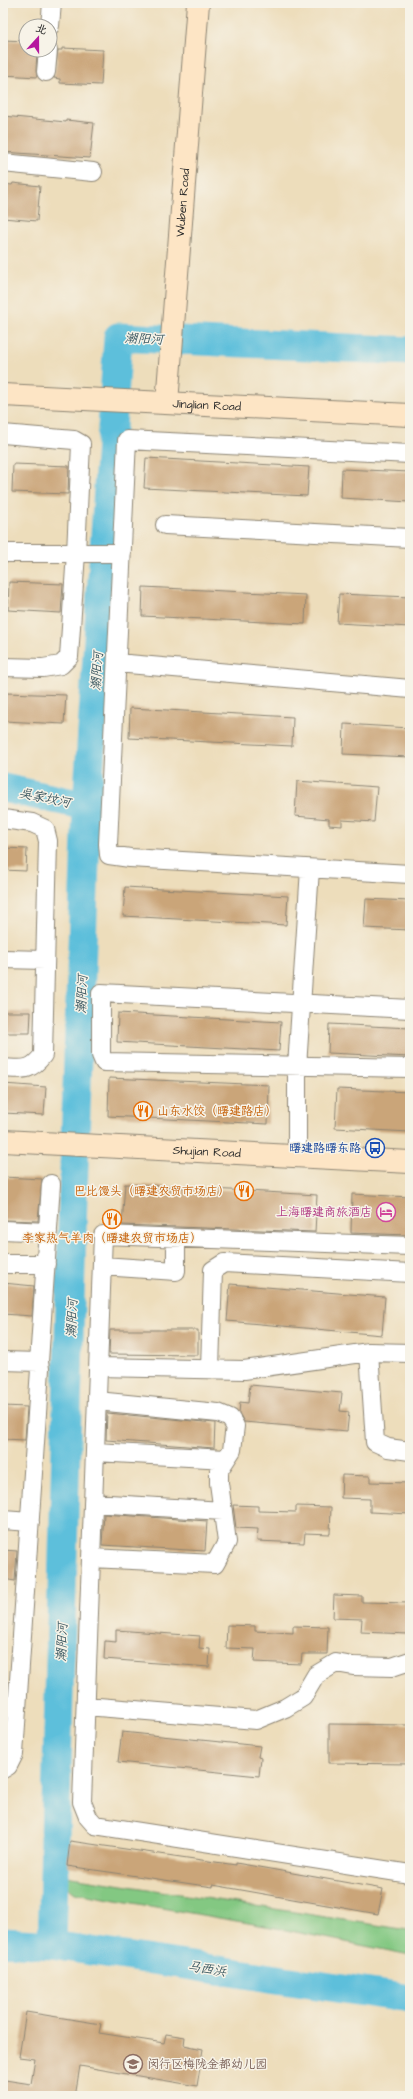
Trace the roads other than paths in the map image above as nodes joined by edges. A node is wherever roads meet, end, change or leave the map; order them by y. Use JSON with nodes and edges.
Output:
{"nodes":[{"id":1,"x":52,"y":3,"type":"edge"},
{"id":2,"x":198,"y":3,"type":"edge"},
{"id":3,"x":51,"y":18,"type":"edge"},
{"id":4,"x":47,"y":58,"type":"edge"},
{"id":5,"x":46,"y":72,"type":"dead end"},
{"id":6,"x":3,"y":163,"type":"edge"},
{"id":7,"x":93,"y":172,"type":"dead end"},
{"id":8,"x":3,"y":395,"type":"edge"},
{"id":9,"x":167,"y":403,"type":"junction"},
{"id":10,"x":410,"y":415,"type":"edge"},
{"id":11,"x":3,"y":434,"type":"edge"},
{"id":12,"x":410,"y":454,"type":"edge"},
{"id":13,"x":166,"y":525,"type":"dead end"},
{"id":14,"x":410,"y":538,"type":"edge"},
{"id":15,"x":3,"y":553,"type":"edge"},
{"id":16,"x":79,"y":553,"type":"junction"},
{"id":17,"x":122,"y":553,"type":"junction"},
{"id":18,"x":117,"y":663,"type":"junction"},
{"id":19,"x":3,"y":666,"type":"edge"},
{"id":20,"x":410,"y":689,"type":"edge"},
{"id":21,"x":3,"y":819,"type":"edge"},
{"id":22,"x":310,"y":869,"type":"junction"},
{"id":23,"x":410,"y":874,"type":"edge"},
{"id":24,"x":3,"y":959,"type":"edge"},
{"id":25,"x":45,"y":960,"type":"junction"},
{"id":26,"x":301,"y":1004,"type":"junction"},
{"id":27,"x":410,"y":1009,"type":"edge"},
{"id":28,"x":297,"y":1067,"type":"junction"},
{"id":29,"x":3,"y":1068,"type":"edge"},
{"id":30,"x":410,"y":1068,"type":"edge"},
{"id":31,"x":3,"y":1141,"type":"edge"},
{"id":32,"x":297,"y":1156,"type":"junction"},
{"id":33,"x":410,"y":1162,"type":"edge"},
{"id":34,"x":51,"y":1184,"type":"dead end"},
{"id":35,"x":3,"y":1230,"type":"edge"},
{"id":36,"x":48,"y":1232,"type":"junction"},
{"id":37,"x":176,"y":1238,"type":"junction"},
{"id":38,"x":410,"y":1246,"type":"edge"},
{"id":39,"x":3,"y":1264,"type":"edge"},
{"id":40,"x":46,"y":1264,"type":"junction"},
{"id":41,"x":102,"y":1266,"type":"junction"},
{"id":42,"x":410,"y":1273,"type":"edge"},
{"id":43,"x":369,"y":1352,"type":"junction"},
{"id":44,"x":410,"y":1353,"type":"edge"},
{"id":45,"x":3,"y":1360,"type":"edge"},
{"id":46,"x":39,"y":1362,"type":"junction"},
{"id":47,"x":98,"y":1367,"type":"junction"},
{"id":48,"x":210,"y":1369,"type":"junction"},
{"id":49,"x":97,"y":1401,"type":"junction"},
{"id":50,"x":410,"y":1451,"type":"edge"},
{"id":51,"x":95,"y":1452,"type":"junction"},
{"id":52,"x":226,"y":1459,"type":"junction"},
{"id":53,"x":93,"y":1503,"type":"junction"},
{"id":54,"x":223,"y":1511,"type":"junction"},
{"id":55,"x":3,"y":1520,"type":"edge"},
{"id":56,"x":30,"y":1522,"type":"junction"},
{"id":57,"x":91,"y":1558,"type":"junction"},
{"id":58,"x":410,"y":1661,"type":"edge"},
{"id":59,"x":86,"y":1706,"type":"junction"},
{"id":60,"x":3,"y":1768,"type":"edge"},
{"id":61,"x":410,"y":1874,"type":"edge"}],
"edges":[{"from":1,"to":3,"type":"street"},
{"from":2,"to":9,"type":"street","name":"Wuben Road"},
{"from":4,"to":5,"type":"street"},
{"from":6,"to":7,"type":"street"},
{"from":8,"to":9,"type":"street","name":"Jinglian Road"},
{"from":9,"to":10,"type":"street","name":"Jinglian Road"},
{"from":11,"to":16,"type":"street"},
{"from":12,"to":17,"type":"street"},
{"from":13,"to":14,"type":"street"},
{"from":15,"to":16,"type":"street"},
{"from":16,"to":17,"type":"street"},
{"from":16,"to":19,"type":"street"},
{"from":17,"to":18,"type":"street"},
{"from":18,"to":20,"type":"street"},
{"from":18,"to":22,"type":"street"},
{"from":21,"to":25,"type":"street"},
{"from":22,"to":23,"type":"street"},
{"from":22,"to":26,"type":"street"},
{"from":24,"to":25,"type":"street"},
{"from":25,"to":29,"type":"street"},
{"from":26,"to":27,"type":"street"},
{"from":26,"to":28,"type":"street"},
{"from":26,"to":28,"type":"street"},
{"from":28,"to":30,"type":"street"},
{"from":28,"to":32,"type":"street"},
{"from":31,"to":32,"type":"street","name":"Shujian Road"},
{"from":32,"to":33,"type":"street","name":"Shujian Road"},
{"from":34,"to":36,"type":"street"},
{"from":35,"to":36,"type":"street"},
{"from":36,"to":40,"type":"street"},
{"from":37,"to":38,"type":"street"},
{"from":37,"to":41,"type":"street"},
{"from":37,"to":41,"type":"street"},
{"from":39,"to":40,"type":"street"},
{"from":40,"to":46,"type":"street"},
{"from":41,"to":47,"type":"street"},
{"from":42,"to":48,"type":"street"},
{"from":43,"to":44,"type":"street"},
{"from":43,"to":48,"type":"street"},
{"from":43,"to":50,"type":"street"},
{"from":45,"to":46,"type":"street"},
{"from":46,"to":56,"type":"street"},
{"from":47,"to":48,"type":"street"},
{"from":47,"to":49,"type":"street"},
{"from":49,"to":51,"type":"street"},
{"from":49,"to":52,"type":"street"},
{"from":51,"to":52,"type":"street"},
{"from":51,"to":53,"type":"street"},
{"from":52,"to":54,"type":"street"},
{"from":53,"to":54,"type":"street"},
{"from":53,"to":57,"type":"street"},
{"from":54,"to":57,"type":"street"},
{"from":55,"to":56,"type":"street"},
{"from":56,"to":60,"type":"street"},
{"from":57,"to":59,"type":"street"},
{"from":58,"to":59,"type":"street"},
{"from":59,"to":61,"type":"street"}]}
